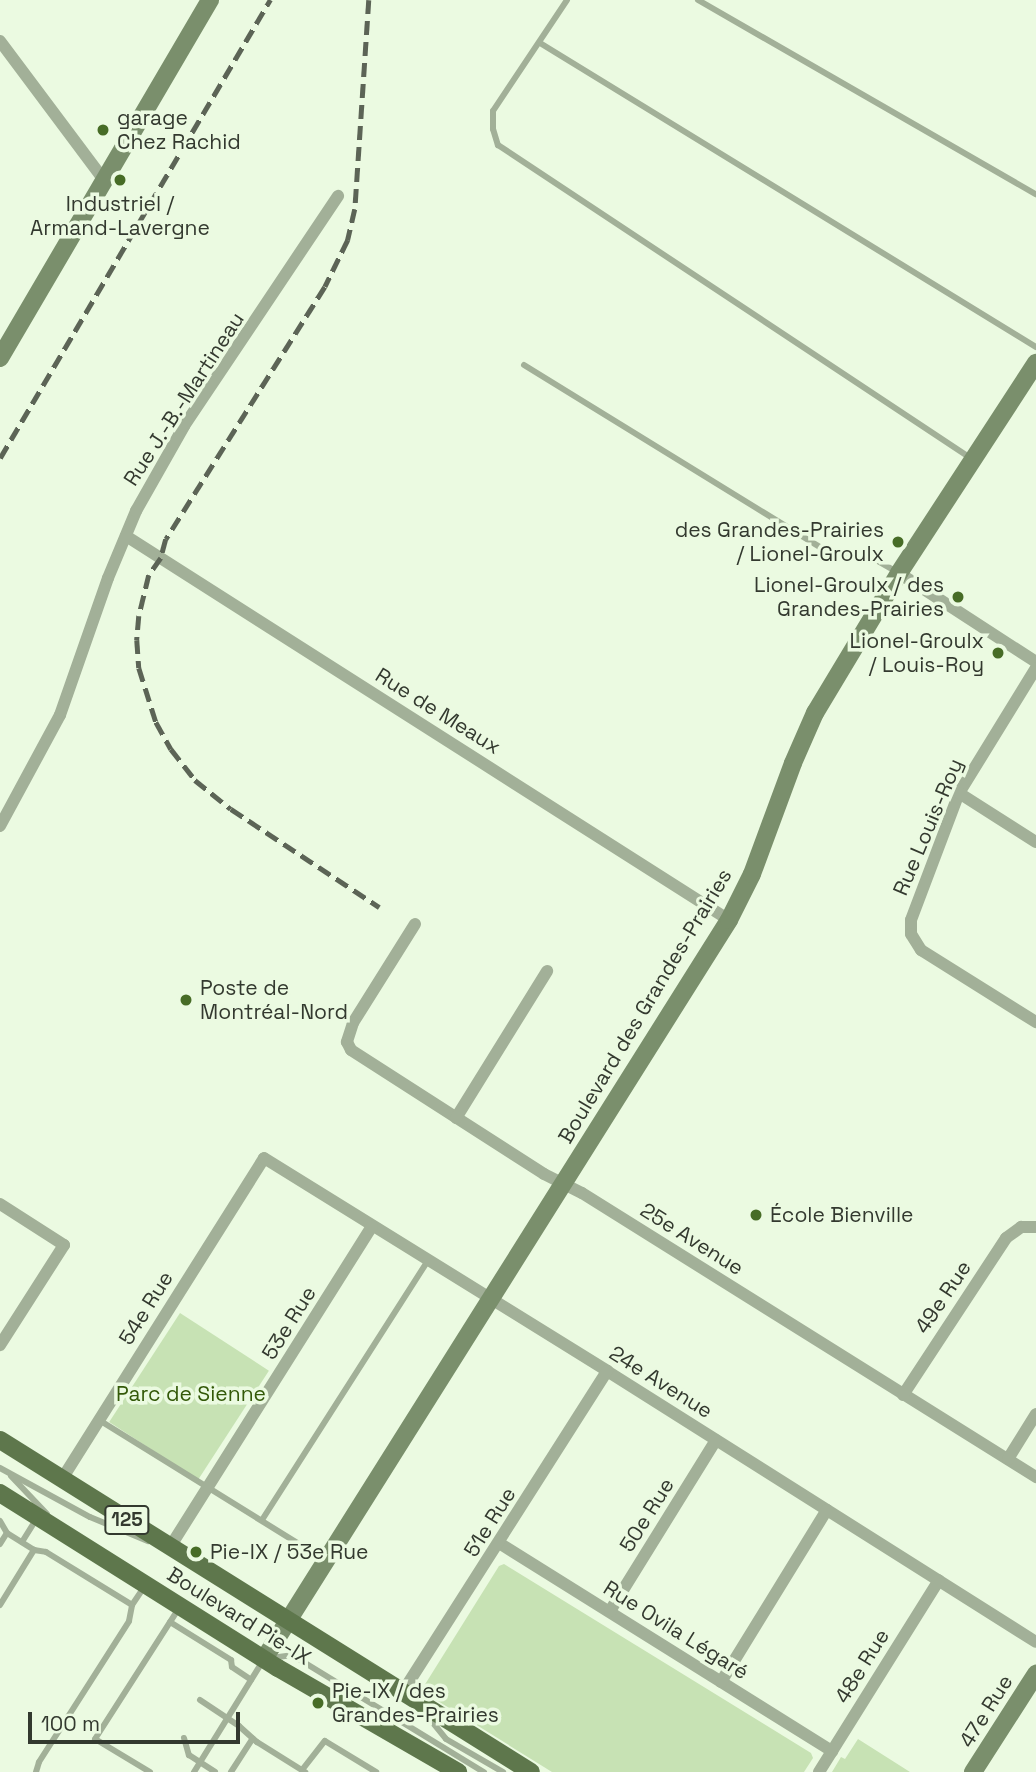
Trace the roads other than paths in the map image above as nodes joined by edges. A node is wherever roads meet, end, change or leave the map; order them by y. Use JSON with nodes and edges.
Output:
{"nodes":[{"id":1,"x":210,"y":0,"type":"edge"},
{"id":2,"x":567,"y":0,"type":"edge"},
{"id":3,"x":698,"y":0,"type":"edge"},
{"id":4,"x":0,"y":41,"type":"edge"},
{"id":5,"x":540,"y":43,"type":"junction"},
{"id":6,"x":104,"y":180,"type":"junction"},
{"id":7,"x":1036,"y":194,"type":"edge"},
{"id":8,"x":338,"y":195,"type":"dead end"},
{"id":9,"x":1036,"y":347,"type":"edge"},
{"id":10,"x":0,"y":358,"type":"edge"},
{"id":11,"x":1036,"y":363,"type":"edge"},
{"id":12,"x":524,"y":365,"type":"dead end"},
{"id":13,"x":974,"y":460,"type":"junction"},
{"id":14,"x":126,"y":536,"type":"junction"},
{"id":15,"x":899,"y":573,"type":"junction"},
{"id":16,"x":1036,"y":662,"type":"edge"},
{"id":17,"x":1036,"y":667,"type":"edge"},
{"id":18,"x":959,"y":793,"type":"junction"},
{"id":19,"x":0,"y":826,"type":"edge"},
{"id":20,"x":1036,"y":842,"type":"edge"},
{"id":21,"x":729,"y":920,"type":"junction"},
{"id":22,"x":415,"y":925,"type":"dead end"},
{"id":23,"x":547,"y":971,"type":"dead end"},
{"id":24,"x":1036,"y":1022,"type":"edge"},
{"id":25,"x":456,"y":1118,"type":"junction"},
{"id":26,"x":264,"y":1158,"type":"joint"},
{"id":27,"x":563,"y":1183,"type":"junction"},
{"id":28,"x":0,"y":1204,"type":"edge"},
{"id":29,"x":372,"y":1226,"type":"junction"},
{"id":30,"x":1036,"y":1227,"type":"edge"},
{"id":31,"x":428,"y":1260,"type":"junction"},
{"id":32,"x":491,"y":1299,"type":"junction"},
{"id":33,"x":0,"y":1345,"type":"edge"},
{"id":34,"x":607,"y":1371,"type":"junction"},
{"id":35,"x":903,"y":1395,"type":"junction"},
{"id":36,"x":1036,"y":1414,"type":"edge"},
{"id":37,"x":99,"y":1420,"type":"junction"},
{"id":38,"x":0,"y":1440,"type":"edge"},
{"id":39,"x":716,"y":1440,"type":"junction"},
{"id":40,"x":1008,"y":1459,"type":"junction"},
{"id":41,"x":3,"y":1470,"type":"edge"},
{"id":42,"x":1036,"y":1477,"type":"edge"},
{"id":43,"x":62,"y":1479,"type":"junction"},
{"id":44,"x":208,"y":1486,"type":"junction"},
{"id":45,"x":0,"y":1493,"type":"edge"},
{"id":46,"x":827,"y":1510,"type":"junction"},
{"id":47,"x":38,"y":1516,"type":"junction"},
{"id":48,"x":262,"y":1520,"type":"junction"},
{"id":49,"x":0,"y":1521,"type":"edge"},
{"id":50,"x":6,"y":1533,"type":"junction"},
{"id":51,"x":66,"y":1534,"type":"junction"},
{"id":52,"x":22,"y":1542,"type":"junction"},
{"id":53,"x":499,"y":1543,"type":"junction"},
{"id":54,"x":0,"y":1544,"type":"edge"},
{"id":55,"x":170,"y":1547,"type":"junction"},
{"id":56,"x":34,"y":1550,"type":"junction"},
{"id":57,"x":191,"y":1560,"type":"junction"},
{"id":58,"x":326,"y":1561,"type":"junction"},
{"id":59,"x":939,"y":1580,"type":"junction"},
{"id":60,"x":146,"y":1585,"type":"junction"},
{"id":61,"x":0,"y":1605,"type":"edge"},
{"id":62,"x":132,"y":1605,"type":"junction"},
{"id":63,"x":180,"y":1606,"type":"junction"},
{"id":64,"x":610,"y":1611,"type":"junction"},
{"id":65,"x":289,"y":1621,"type":"junction"},
{"id":66,"x":170,"y":1622,"type":"junction"},
{"id":67,"x":1036,"y":1642,"type":"edge"},
{"id":68,"x":264,"y":1659,"type":"junction"},
{"id":69,"x":1036,"y":1674,"type":"edge"},
{"id":70,"x":251,"y":1680,"type":"junction"},
{"id":71,"x":721,"y":1682,"type":"junction"},
{"id":72,"x":408,"y":1696,"type":"junction"},
{"id":73,"x":200,"y":1700,"type":"dead end"},
{"id":74,"x":228,"y":1718,"type":"junction"},
{"id":75,"x":184,"y":1738,"type":"dead end"},
{"id":76,"x":253,"y":1738,"type":"junction"},
{"id":77,"x":832,"y":1751,"type":"junction"},
{"id":78,"x":200,"y":1762,"type":"junction"},
{"id":79,"x":304,"y":1771,"type":"edge"},
{"id":80,"x":36,"y":1772,"type":"edge"},
{"id":81,"x":150,"y":1772,"type":"edge"},
{"id":82,"x":194,"y":1772,"type":"edge"},
{"id":83,"x":215,"y":1772,"type":"edge"},
{"id":84,"x":231,"y":1772,"type":"edge"},
{"id":85,"x":376,"y":1772,"type":"edge"},
{"id":86,"x":458,"y":1772,"type":"edge"},
{"id":87,"x":484,"y":1772,"type":"edge"},
{"id":88,"x":503,"y":1772,"type":"edge"},
{"id":89,"x":531,"y":1772,"type":"edge"},
{"id":90,"x":819,"y":1772,"type":"edge"},
{"id":91,"x":974,"y":1772,"type":"edge"}],
"edges":[{"from":1,"to":6,"type":"main road"},
{"from":2,"to":5,"type":"lane"},
{"from":3,"to":7,"type":"lane"},
{"from":4,"to":6,"type":"street"},
{"from":5,"to":9,"type":"lane"},
{"from":5,"to":13,"type":"lane"},
{"from":6,"to":10,"type":"main road"},
{"from":8,"to":14,"type":"street","name":"Rue J.-B.-Martineau"},
{"from":11,"to":13,"type":"main road","name":"Boulevard des Grandes-Prairies"},
{"from":12,"to":15,"type":"lane"},
{"from":13,"to":15,"type":"main road","name":"Boulevard des Grandes-Prairies"},
{"from":14,"to":19,"type":"street","name":"Rue J.-B.-Martineau"},
{"from":14,"to":21,"type":"street","name":"Rue de Meaux"},
{"from":15,"to":16,"type":"street"},
{"from":15,"to":21,"type":"main road","name":"Boulevard des Grandes-Prairies"},
{"from":17,"to":18,"type":"street","name":"Rue Louis-Roy"},
{"from":18,"to":20,"type":"street"},
{"from":18,"to":24,"type":"street","name":"Rue Louis-Roy"},
{"from":21,"to":27,"type":"main road","name":"Boulevard des Grandes-Prairies"},
{"from":22,"to":25,"type":"street","name":"25e Avenue"},
{"from":23,"to":25,"type":"street"},
{"from":25,"to":27,"type":"street","name":"25e Avenue"},
{"from":26,"to":29,"type":"street","name":"24e Avenue"},
{"from":26,"to":37,"type":"street","name":"54e Rue"},
{"from":27,"to":32,"type":"main road","name":"Boulevard des Grandes-Prairies"},
{"from":27,"to":35,"type":"street","name":"25e Avenue"},
{"from":28,"to":33,"type":"street"},
{"from":29,"to":31,"type":"street","name":"24e Avenue"},
{"from":29,"to":44,"type":"street","name":"53e Rue"},
{"from":30,"to":35,"type":"street","name":"49e Rue"},
{"from":31,"to":32,"type":"street","name":"24e Avenue"},
{"from":31,"to":48,"type":"lane"},
{"from":32,"to":34,"type":"street","name":"24e Avenue"},
{"from":32,"to":58,"type":"main road","name":"Boulevard des Grandes-Prairies"},
{"from":34,"to":39,"type":"street","name":"24e Avenue"},
{"from":34,"to":53,"type":"street","name":"51e Rue"},
{"from":35,"to":40,"type":"street","name":"25e Avenue"},
{"from":36,"to":40,"type":"street"},
{"from":37,"to":43,"type":"street","name":"54e Rue"},
{"from":37,"to":44,"type":"lane"},
{"from":38,"to":43,"type":"main road","name":"Boulevard Pie-IX","number":"125"},
{"from":39,"to":46,"type":"street","name":"24e Avenue"},
{"from":39,"to":64,"type":"street","name":"50e Rue"},
{"from":40,"to":42,"type":"street","name":"25e Avenue"},
{"from":41,"to":51,"type":"lane"},
{"from":41,"to":57,"type":"lane"},
{"from":43,"to":55,"type":"main road","name":"Boulevard Pie-IX","number":"125"},
{"from":44,"to":48,"type":"lane"},
{"from":44,"to":55,"type":"street","name":"53e Rue"},
{"from":45,"to":47,"type":"main road","name":"Boulevard Pie-IX","number":"125"},
{"from":46,"to":59,"type":"street","name":"24e Avenue"},
{"from":46,"to":71,"type":"street"},
{"from":47,"to":51,"type":"main road","name":"Boulevard Pie-IX","number":"125"},
{"from":47,"to":52,"type":"lane"},
{"from":48,"to":58,"type":"lane"},
{"from":49,"to":50,"type":"lane"},
{"from":50,"to":52,"type":"lane"},
{"from":50,"to":54,"type":"lane"},
{"from":51,"to":60,"type":"main road","name":"Boulevard Pie-IX","number":"125"},
{"from":52,"to":56,"type":"lane"},
{"from":53,"to":64,"type":"street","name":"Rue Ovila Légaré"},
{"from":53,"to":72,"type":"street","name":"51e Rue"},
{"from":55,"to":57,"type":"main road","name":"Boulevard Pie-IX","number":"125"},
{"from":56,"to":61,"type":"lane"},
{"from":56,"to":62,"type":"lane"},
{"from":57,"to":65,"type":"main road","name":"Boulevard Pie-IX","number":"125"},
{"from":58,"to":65,"type":"main road","name":"Boulevard des Grandes-Prairies"},
{"from":59,"to":67,"type":"street","name":"24e Avenue"},
{"from":59,"to":77,"type":"street","name":"48e Rue"},
{"from":60,"to":62,"type":"lane"},
{"from":60,"to":63,"type":"main road","name":"Boulevard Pie-IX","number":"125"},
{"from":62,"to":80,"type":"lane"},
{"from":63,"to":66,"type":"lane"},
{"from":63,"to":68,"type":"main road","name":"Boulevard Pie-IX","number":"125"},
{"from":64,"to":71,"type":"street","name":"Rue Ovila Légaré"},
{"from":65,"to":68,"type":"main road","name":"Boulevard des Grandes-Prairies"},
{"from":65,"to":72,"type":"main road","name":"Boulevard Pie-IX","number":"125"},
{"from":66,"to":70,"type":"lane"},
{"from":66,"to":81,"type":"lane"},
{"from":68,"to":70,"type":"lane"},
{"from":68,"to":86,"type":"main road","name":"Boulevard Pie-IX","number":"125"},
{"from":68,"to":87,"type":"lane"},
{"from":69,"to":91,"type":"main road","name":"47e Rue"},
{"from":70,"to":74,"type":"lane"},
{"from":71,"to":77,"type":"street","name":"Rue Ovila Légaré"},
{"from":72,"to":88,"type":"lane"},
{"from":72,"to":89,"type":"main road","name":"Boulevard Pie-IX","number":"125"},
{"from":73,"to":74,"type":"lane"},
{"from":74,"to":76,"type":"lane"},
{"from":74,"to":78,"type":"lane"},
{"from":75,"to":78,"type":"lane"},
{"from":76,"to":79,"type":"lane"},
{"from":76,"to":84,"type":"lane"},
{"from":77,"to":90,"type":"street","name":"48e Rue"},
{"from":78,"to":82,"type":"lane"},
{"from":78,"to":83,"type":"lane"},
{"from":79,"to":85,"type":"lane"}]}
